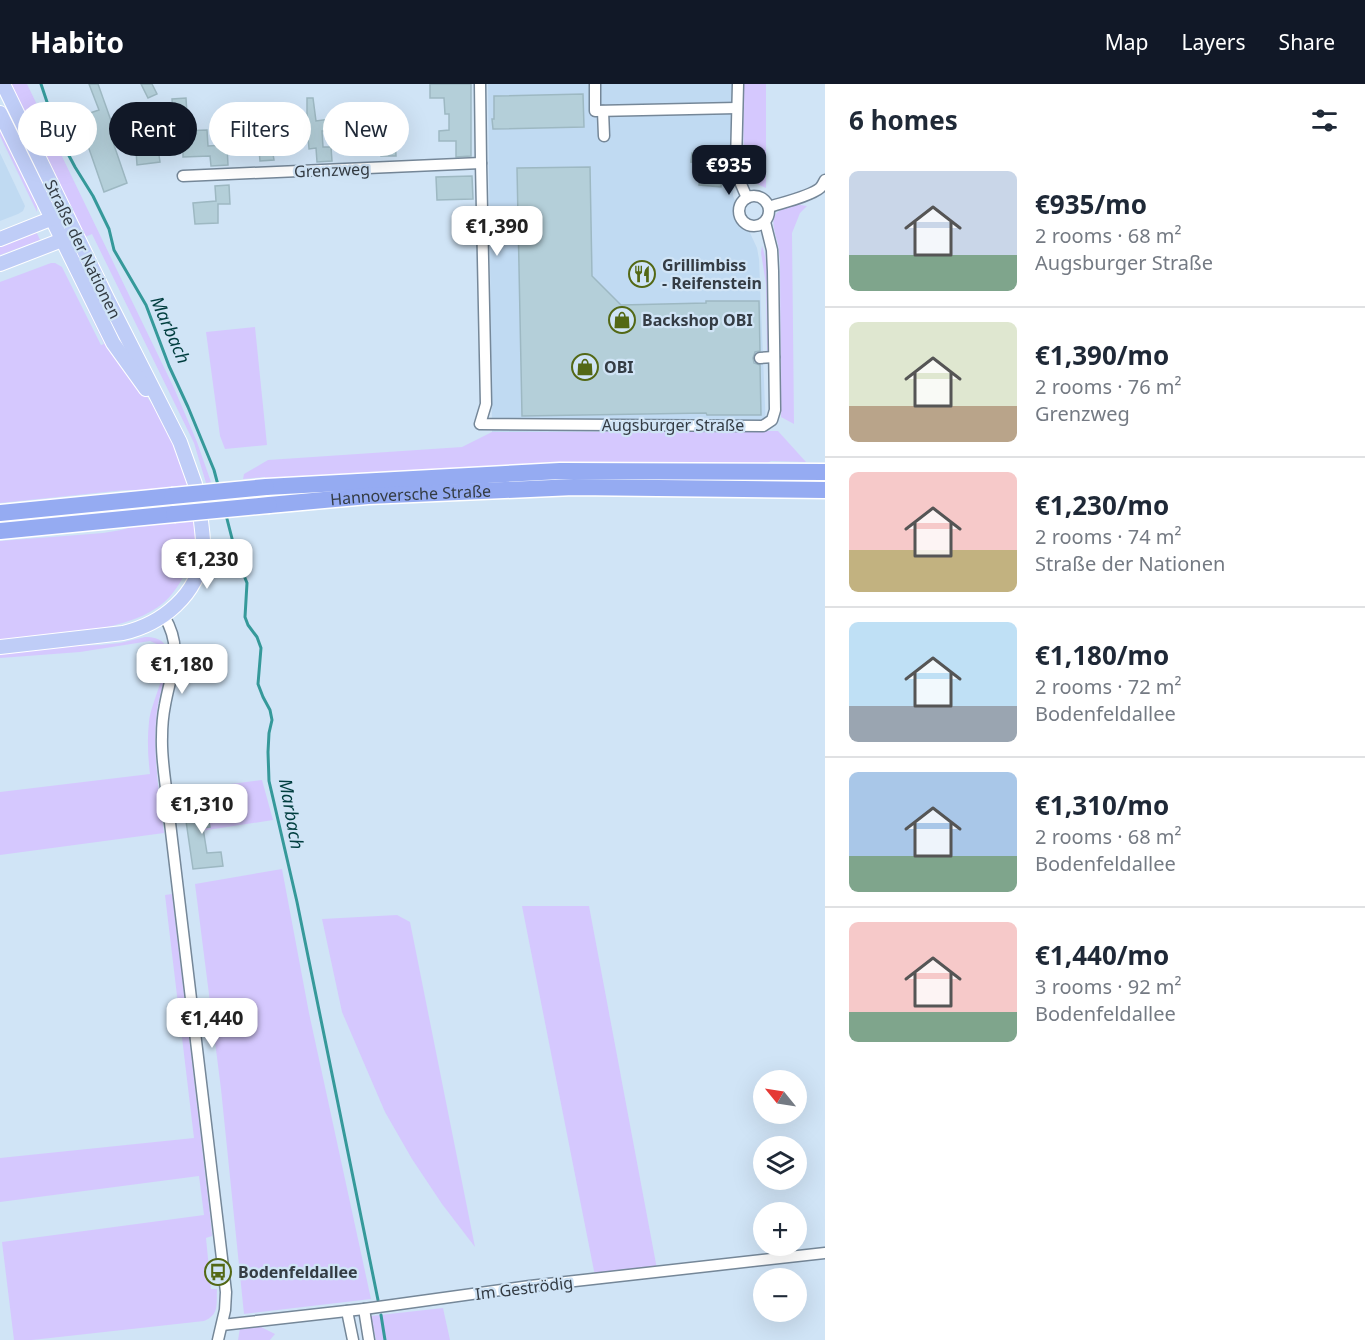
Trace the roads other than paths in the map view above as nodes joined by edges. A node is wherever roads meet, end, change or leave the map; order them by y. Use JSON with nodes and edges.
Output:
{"nodes":[{"id":1,"x":3,"y":84,"type":"edge"},
{"id":2,"x":480,"y":84,"type":"edge"},
{"id":3,"x":595,"y":84,"type":"edge"},
{"id":4,"x":738,"y":84,"type":"edge"},
{"id":5,"x":736,"y":108,"type":"junction"},
{"id":6,"x":603,"y":111,"type":"junction"},
{"id":7,"x":0,"y":113,"type":"edge"},
{"id":8,"x":604,"y":136,"type":"dead end"},
{"id":9,"x":481,"y":163,"type":"junction"},
{"id":10,"x":183,"y":176,"type":"dead end"},
{"id":11,"x":825,"y":180,"type":"edge"},
{"id":12,"x":747,"y":198,"type":"junction"},
{"id":13,"x":769,"y":207,"type":"junction"},
{"id":14,"x":51,"y":219,"type":"junction"},
{"id":15,"x":765,"y":222,"type":"junction"},
{"id":16,"x":70,"y":223,"type":"junction"},
{"id":17,"x":0,"y":239,"type":"edge"},
{"id":18,"x":62,"y":240,"type":"junction"},
{"id":19,"x":0,"y":264,"type":"edge"},
{"id":20,"x":774,"y":357,"type":"junction"},
{"id":21,"x":760,"y":358,"type":"dead end"},
{"id":22,"x":164,"y":412,"type":"junction"},
{"id":23,"x":825,"y":472,"type":"edge"},
{"id":24,"x":195,"y":484,"type":"dead end"},
{"id":25,"x":825,"y":490,"type":"edge"},
{"id":26,"x":0,"y":513,"type":"edge"},
{"id":27,"x":201,"y":520,"type":"dead end"},
{"id":28,"x":0,"y":531,"type":"edge"},
{"id":29,"x":164,"y":616,"type":"junction"},
{"id":30,"x":0,"y":647,"type":"edge"},
{"id":31,"x":825,"y":1253,"type":"edge"},
{"id":32,"x":364,"y":1309,"type":"junction"},
{"id":33,"x":346,"y":1311,"type":"junction"},
{"id":34,"x":222,"y":1325,"type":"junction"},
{"id":35,"x":218,"y":1340,"type":"edge"},
{"id":36,"x":353,"y":1340,"type":"edge"},
{"id":37,"x":369,"y":1340,"type":"edge"}],
"edges":[{"from":1,"to":16,"type":"main road","name":"Straße der Nationen"},
{"from":2,"to":9,"type":"street"},
{"from":3,"to":6,"type":"street"},
{"from":4,"to":5,"type":"street"},
{"from":5,"to":6,"type":"street"},
{"from":5,"to":12,"type":"street"},
{"from":6,"to":8,"type":"street"},
{"from":7,"to":14,"type":"main road","name":"Straße der Nationen"},
{"from":9,"to":10,"type":"street","name":"Grenzweg"},
{"from":9,"to":20,"type":"street","name":"Augsburger Straße"},
{"from":11,"to":13,"type":"street"},
{"from":12,"to":13,"type":"street"},
{"from":12,"to":15,"type":"street"},
{"from":13,"to":15,"type":"street","name":"Augsburger Straße"},
{"from":14,"to":16,"type":"main road"},
{"from":14,"to":17,"type":"main road"},
{"from":14,"to":18,"type":"main road","name":"Straße der Nationen"},
{"from":15,"to":20,"type":"street","name":"Augsburger Straße"},
{"from":16,"to":18,"type":"main road"},
{"from":16,"to":22,"type":"main road","name":"Straße der Nationen"},
{"from":18,"to":19,"type":"main road"},
{"from":18,"to":22,"type":"main road","name":"Straße der Nationen"},
{"from":20,"to":21,"type":"street"},
{"from":22,"to":24,"type":"main road","name":"Straße der Nationen"},
{"from":23,"to":26,"type":"highway","name":"Hannoversche Straße","bridge":true},
{"from":25,"to":28,"type":"highway","name":"Hannoversche Straße","bridge":true},
{"from":27,"to":29,"type":"main road"},
{"from":29,"to":30,"type":"main road"},
{"from":29,"to":34,"type":"street"},
{"from":31,"to":32,"type":"street","name":"Im Geströdig"},
{"from":32,"to":33,"type":"street","name":"Im Geströdig"},
{"from":32,"to":37,"type":"street"},
{"from":33,"to":34,"type":"street","name":"Im Geströdig"},
{"from":33,"to":36,"type":"street"},
{"from":34,"to":35,"type":"street"}]}
